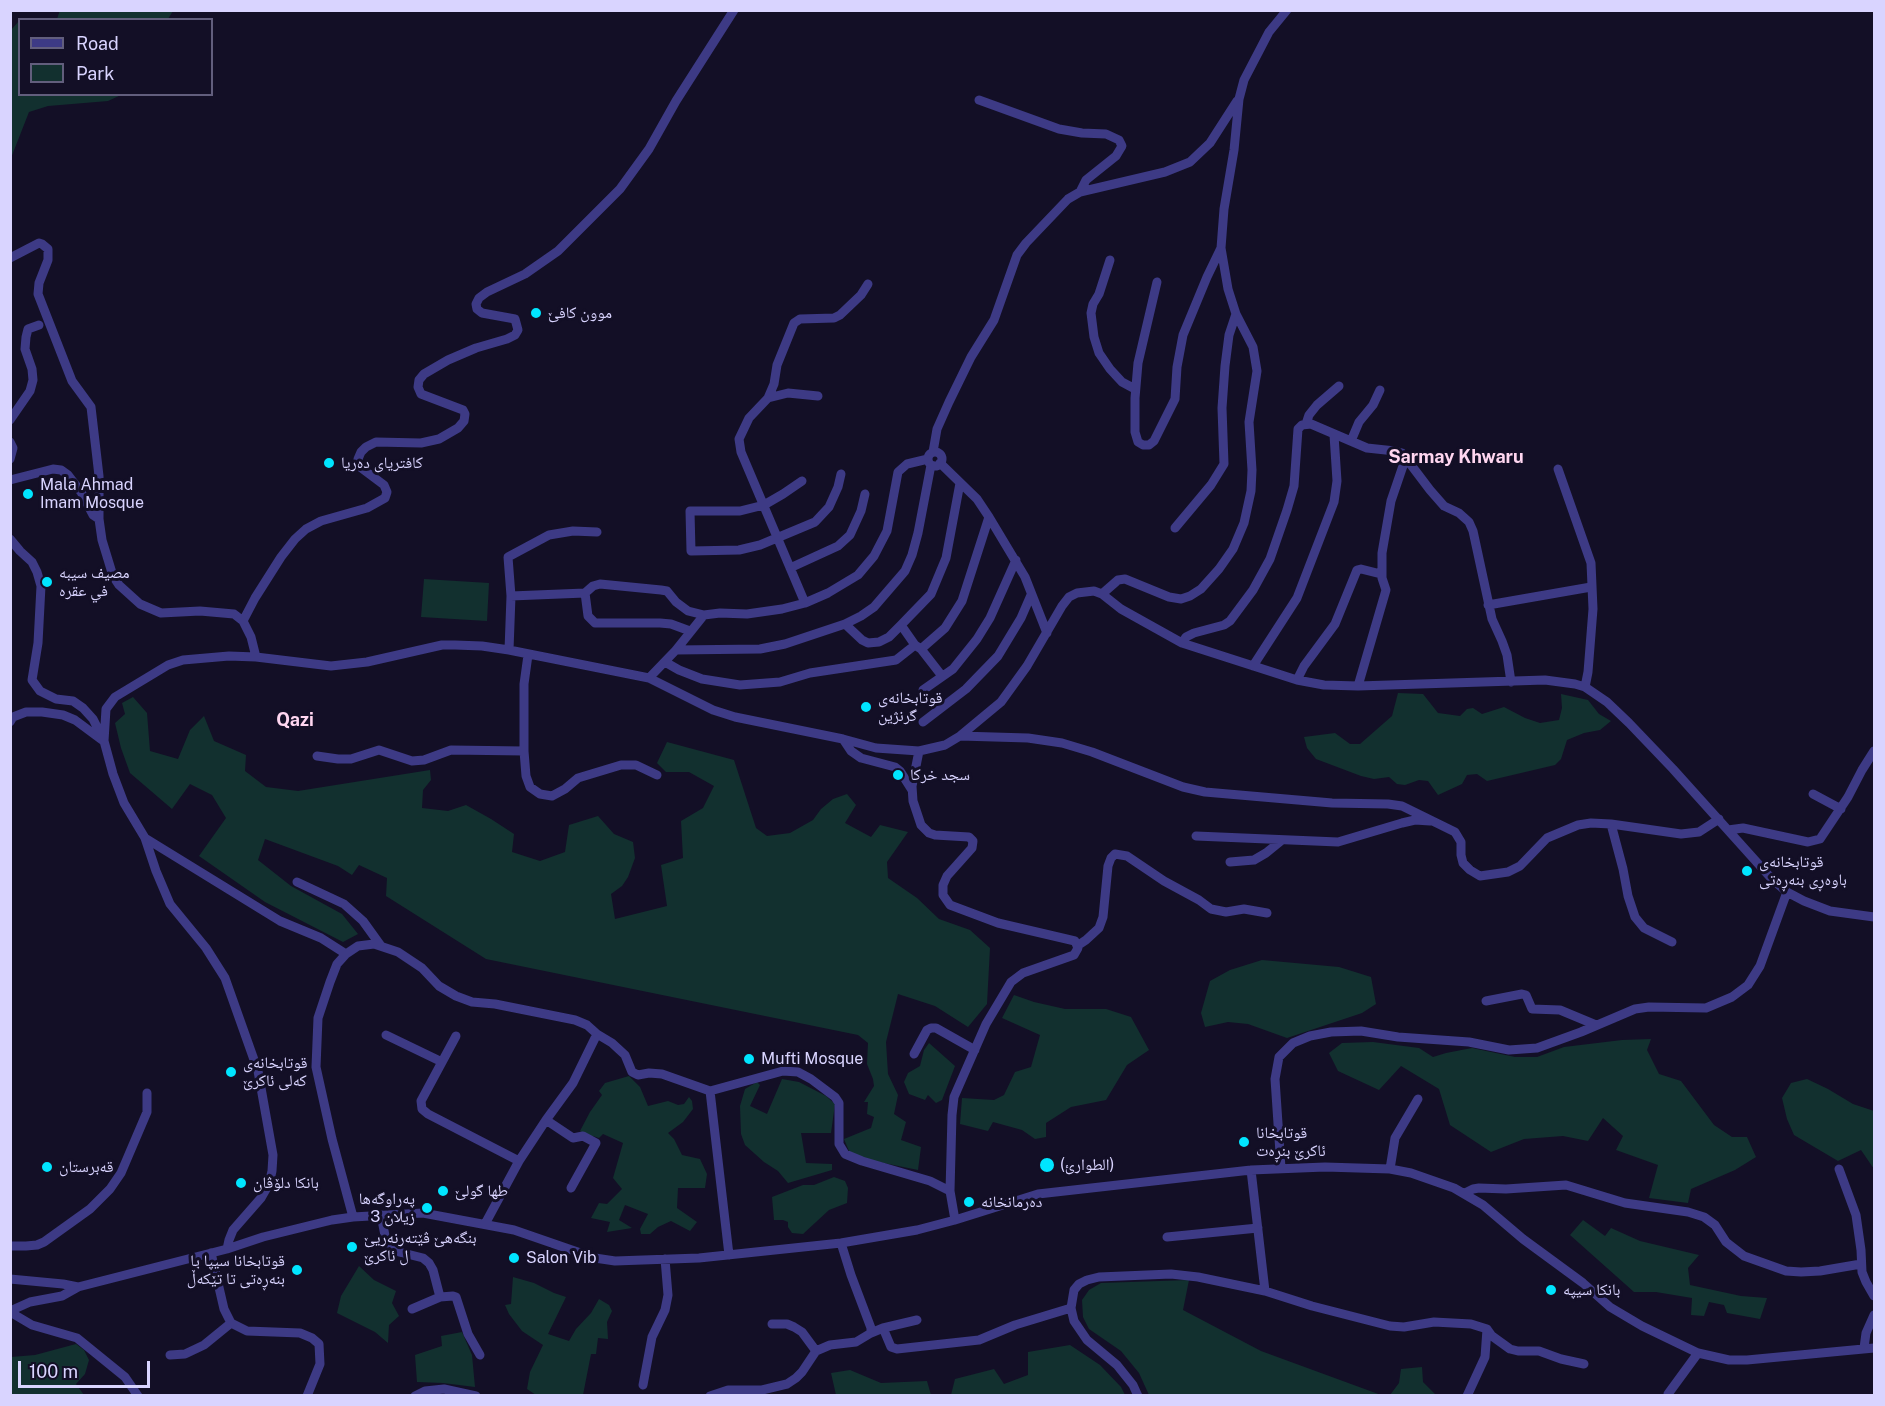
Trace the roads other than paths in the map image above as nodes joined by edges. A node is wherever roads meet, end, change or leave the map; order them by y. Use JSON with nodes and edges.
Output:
{"nodes":[{"id":1,"x":734,"y":10,"type":"edge"},
{"id":2,"x":1287,"y":10,"type":"edge"},
{"id":3,"x":1239,"y":99,"type":"junction"},
{"id":4,"x":979,"y":100,"type":"dead end"},
{"id":5,"x":1080,"y":192,"type":"junction"},
{"id":6,"x":1221,"y":248,"type":"junction"},
{"id":7,"x":10,"y":258,"type":"edge"},
{"id":8,"x":1110,"y":260,"type":"dead end"},
{"id":9,"x":1157,"y":282,"type":"dead end"},
{"id":10,"x":868,"y":284,"type":"dead end"},
{"id":11,"x":1236,"y":314,"type":"junction"},
{"id":12,"x":39,"y":325,"type":"dead end"},
{"id":13,"x":1339,"y":386,"type":"dead end"},
{"id":14,"x":1136,"y":389,"type":"junction"},
{"id":15,"x":1380,"y":390,"type":"dead end"},
{"id":16,"x":818,"y":396,"type":"dead end"},
{"id":17,"x":768,"y":398,"type":"junction"},
{"id":18,"x":10,"y":420,"type":"edge"},
{"id":19,"x":1306,"y":424,"type":"junction"},
{"id":20,"x":1334,"y":435,"type":"junction"},
{"id":21,"x":1351,"y":441,"type":"junction"},
{"id":22,"x":10,"y":442,"type":"edge"},
{"id":23,"x":1406,"y":457,"type":"junction"},
{"id":24,"x":10,"y":459,"type":"edge"},
{"id":25,"x":933,"y":460,"type":"junction"},
{"id":26,"x":1558,"y":469,"type":"dead end"},
{"id":27,"x":841,"y":474,"type":"dead end"},
{"id":28,"x":10,"y":480,"type":"edge"},
{"id":29,"x":802,"y":481,"type":"dead end"},
{"id":30,"x":960,"y":483,"type":"junction"},
{"id":31,"x":865,"y":494,"type":"dead end"},
{"id":32,"x":764,"y":505,"type":"junction"},
{"id":33,"x":989,"y":516,"type":"junction"},
{"id":34,"x":99,"y":519,"type":"junction"},
{"id":35,"x":1174,"y":528,"type":"dead end"},
{"id":36,"x":597,"y":532,"type":"dead end"},
{"id":37,"x":777,"y":537,"type":"junction"},
{"id":38,"x":10,"y":539,"type":"edge"},
{"id":39,"x":1016,"y":560,"type":"junction"},
{"id":40,"x":790,"y":568,"type":"junction"},
{"id":41,"x":1381,"y":574,"type":"junction"},
{"id":42,"x":1591,"y":587,"type":"junction"},
{"id":43,"x":585,"y":592,"type":"junction"},
{"id":44,"x":1102,"y":594,"type":"junction"},
{"id":45,"x":1031,"y":595,"type":"junction"},
{"id":46,"x":511,"y":596,"type":"junction"},
{"id":47,"x":805,"y":603,"type":"junction"},
{"id":48,"x":1488,"y":605,"type":"junction"},
{"id":49,"x":704,"y":615,"type":"junction"},
{"id":50,"x":243,"y":621,"type":"junction"},
{"id":51,"x":845,"y":624,"type":"junction"},
{"id":52,"x":901,"y":625,"type":"junction"},
{"id":53,"x":690,"y":631,"type":"junction"},
{"id":54,"x":1047,"y":633,"type":"junction"},
{"id":55,"x":1182,"y":643,"type":"junction"},
{"id":56,"x":918,"y":647,"type":"junction"},
{"id":57,"x":509,"y":650,"type":"junction"},
{"id":58,"x":676,"y":650,"type":"junction"},
{"id":59,"x":528,"y":655,"type":"junction"},
{"id":60,"x":256,"y":657,"type":"junction"},
{"id":61,"x":665,"y":662,"type":"junction"},
{"id":62,"x":1252,"y":666,"type":"junction"},
{"id":63,"x":942,"y":676,"type":"junction"},
{"id":64,"x":649,"y":678,"type":"junction"},
{"id":65,"x":1297,"y":680,"type":"junction"},
{"id":66,"x":1511,"y":682,"type":"junction"},
{"id":67,"x":1358,"y":686,"type":"junction"},
{"id":68,"x":1584,"y":687,"type":"junction"},
{"id":69,"x":923,"y":690,"type":"dead end"},
{"id":70,"x":106,"y":709,"type":"junction"},
{"id":71,"x":88,"y":713,"type":"junction"},
{"id":72,"x":10,"y":722,"type":"edge"},
{"id":73,"x":922,"y":722,"type":"dead end"},
{"id":74,"x":960,"y":736,"type":"junction"},
{"id":75,"x":843,"y":739,"type":"junction"},
{"id":76,"x":104,"y":741,"type":"junction"},
{"id":77,"x":524,"y":751,"type":"junction"},
{"id":78,"x":919,"y":751,"type":"junction"},
{"id":79,"x":1875,"y":751,"type":"edge"},
{"id":80,"x":317,"y":756,"type":"dead end"},
{"id":81,"x":657,"y":775,"type":"dead end"},
{"id":82,"x":913,"y":791,"type":"junction"},
{"id":83,"x":1813,"y":794,"type":"dead end"},
{"id":84,"x":1841,"y":808,"type":"junction"},
{"id":85,"x":1719,"y":819,"type":"junction"},
{"id":86,"x":1435,"y":822,"type":"junction"},
{"id":87,"x":1611,"y":824,"type":"junction"},
{"id":88,"x":1728,"y":830,"type":"junction"},
{"id":89,"x":1196,"y":836,"type":"dead end"},
{"id":90,"x":145,"y":838,"type":"junction"},
{"id":91,"x":1282,"y":840,"type":"junction"},
{"id":92,"x":1230,"y":862,"type":"dead end"},
{"id":93,"x":297,"y":882,"type":"dead end"},
{"id":94,"x":1787,"y":892,"type":"junction"},
{"id":95,"x":1267,"y":913,"type":"dead end"},
{"id":96,"x":1875,"y":917,"type":"edge"},
{"id":97,"x":1672,"y":942,"type":"dead end"},
{"id":98,"x":381,"y":946,"type":"junction"},
{"id":99,"x":1077,"y":946,"type":"junction"},
{"id":100,"x":346,"y":954,"type":"junction"},
{"id":101,"x":1486,"y":1001,"type":"dead end"},
{"id":102,"x":1596,"y":1025,"type":"junction"},
{"id":103,"x":597,"y":1034,"type":"junction"},
{"id":104,"x":386,"y":1035,"type":"dead end"},
{"id":105,"x":456,"y":1036,"type":"dead end"},
{"id":106,"x":975,"y":1050,"type":"junction"},
{"id":107,"x":914,"y":1053,"type":"dead end"},
{"id":108,"x":442,"y":1062,"type":"junction"},
{"id":109,"x":710,"y":1090,"type":"junction"},
{"id":110,"x":147,"y":1093,"type":"dead end"},
{"id":111,"x":1418,"y":1099,"type":"dead end"},
{"id":112,"x":546,"y":1120,"type":"junction"},
{"id":113,"x":519,"y":1161,"type":"junction"},
{"id":114,"x":1281,"y":1168,"type":"junction"},
{"id":115,"x":1390,"y":1169,"type":"junction"},
{"id":116,"x":1839,"y":1169,"type":"dead end"},
{"id":117,"x":1251,"y":1170,"type":"junction"},
{"id":118,"x":571,"y":1188,"type":"dead end"},
{"id":119,"x":950,"y":1191,"type":"junction"},
{"id":120,"x":1465,"y":1193,"type":"junction"},
{"id":121,"x":381,"y":1215,"type":"junction"},
{"id":122,"x":353,"y":1217,"type":"junction"},
{"id":123,"x":955,"y":1220,"type":"junction"},
{"id":124,"x":485,"y":1224,"type":"junction"},
{"id":125,"x":1258,"y":1228,"type":"junction"},
{"id":126,"x":1167,"y":1237,"type":"dead end"},
{"id":127,"x":841,"y":1243,"type":"junction"},
{"id":128,"x":10,"y":1246,"type":"edge"},
{"id":129,"x":227,"y":1249,"type":"junction"},
{"id":130,"x":211,"y":1253,"type":"junction"},
{"id":131,"x":729,"y":1255,"type":"junction"},
{"id":132,"x":666,"y":1259,"type":"junction"},
{"id":133,"x":1861,"y":1264,"type":"junction"},
{"id":134,"x":10,"y":1279,"type":"edge"},
{"id":135,"x":78,"y":1287,"type":"junction"},
{"id":136,"x":1265,"y":1292,"type":"junction"},
{"id":137,"x":1875,"y":1296,"type":"edge"},
{"id":138,"x":440,"y":1298,"type":"junction"},
{"id":139,"x":1071,"y":1308,"type":"junction"},
{"id":140,"x":412,"y":1309,"type":"dead end"},
{"id":141,"x":10,"y":1311,"type":"edge"},
{"id":142,"x":1875,"y":1315,"type":"edge"},
{"id":143,"x":917,"y":1320,"type":"dead end"},
{"id":144,"x":231,"y":1323,"type":"junction"},
{"id":145,"x":772,"y":1324,"type":"dead end"},
{"id":146,"x":883,"y":1328,"type":"junction"},
{"id":147,"x":1487,"y":1329,"type":"junction"},
{"id":148,"x":871,"y":1333,"type":"junction"},
{"id":149,"x":1864,"y":1348,"type":"junction"},
{"id":150,"x":1875,"y":1348,"type":"edge"},
{"id":151,"x":816,"y":1351,"type":"junction"},
{"id":152,"x":1698,"y":1353,"type":"junction"},
{"id":153,"x":170,"y":1355,"type":"dead end"},
{"id":154,"x":480,"y":1355,"type":"dead end"},
{"id":155,"x":1584,"y":1364,"type":"dead end"},
{"id":156,"x":643,"y":1386,"type":"dead end"},
{"id":157,"x":1668,"y":1394,"type":"dead end"},
{"id":158,"x":138,"y":1395,"type":"edge"},
{"id":159,"x":308,"y":1395,"type":"edge"},
{"id":160,"x":415,"y":1395,"type":"edge"},
{"id":161,"x":476,"y":1395,"type":"edge"},
{"id":162,"x":710,"y":1395,"type":"edge"},
{"id":163,"x":1138,"y":1395,"type":"edge"},
{"id":164,"x":1467,"y":1395,"type":"edge"}],
"edges":[{"from":1,"to":50,"type":"street"},
{"from":2,"to":3,"type":"street"},
{"from":3,"to":5,"type":"street"},
{"from":3,"to":6,"type":"street"},
{"from":4,"to":5,"type":"street"},
{"from":5,"to":25,"type":"street"},
{"from":6,"to":11,"type":"street"},
{"from":6,"to":14,"type":"street"},
{"from":7,"to":34,"type":"street"},
{"from":8,"to":14,"type":"street"},
{"from":9,"to":14,"type":"street"},
{"from":10,"to":17,"type":"street"},
{"from":11,"to":35,"type":"street"},
{"from":11,"to":44,"type":"street"},
{"from":12,"to":18,"type":"street"},
{"from":13,"to":19,"type":"street"},
{"from":15,"to":21,"type":"street"},
{"from":16,"to":17,"type":"street"},
{"from":17,"to":32,"type":"street"},
{"from":19,"to":20,"type":"street"},
{"from":19,"to":55,"type":"street"},
{"from":20,"to":21,"type":"street"},
{"from":20,"to":62,"type":"street"},
{"from":21,"to":23,"type":"street"},
{"from":22,"to":24,"type":"street"},
{"from":23,"to":41,"type":"street"},
{"from":23,"to":48,"type":"street"},
{"from":25,"to":30,"type":"street"},
{"from":25,"to":47,"type":"street"},
{"from":25,"to":51,"type":"street"},
{"from":26,"to":42,"type":"street"},
{"from":27,"to":37,"type":"street"},
{"from":28,"to":34,"type":"street"},
{"from":29,"to":32,"type":"street"},
{"from":30,"to":33,"type":"street"},
{"from":30,"to":52,"type":"street"},
{"from":31,"to":40,"type":"street"},
{"from":32,"to":37,"type":"street"},
{"from":32,"to":37,"type":"street"},
{"from":33,"to":39,"type":"street"},
{"from":33,"to":56,"type":"street"},
{"from":34,"to":50,"type":"street"},
{"from":36,"to":46,"type":"street"},
{"from":37,"to":40,"type":"street"},
{"from":38,"to":71,"type":"street"},
{"from":39,"to":45,"type":"street"},
{"from":39,"to":63,"type":"street"},
{"from":40,"to":47,"type":"street"},
{"from":41,"to":65,"type":"street"},
{"from":41,"to":67,"type":"street"},
{"from":42,"to":48,"type":"street"},
{"from":42,"to":68,"type":"street"},
{"from":43,"to":46,"type":"street"},
{"from":43,"to":49,"type":"street"},
{"from":43,"to":53,"type":"street"},
{"from":44,"to":54,"type":"street"},
{"from":44,"to":55,"type":"street"},
{"from":45,"to":54,"type":"street"},
{"from":45,"to":73,"type":"street"},
{"from":46,"to":57,"type":"street"},
{"from":47,"to":49,"type":"street"},
{"from":48,"to":66,"type":"street"},
{"from":49,"to":53,"type":"street"},
{"from":50,"to":60,"type":"street"},
{"from":51,"to":52,"type":"street"},
{"from":51,"to":58,"type":"street"},
{"from":52,"to":56,"type":"street"},
{"from":53,"to":58,"type":"street"},
{"from":54,"to":74,"type":"street"},
{"from":55,"to":62,"type":"street"},
{"from":56,"to":61,"type":"street"},
{"from":56,"to":63,"type":"street"},
{"from":57,"to":59,"type":"street"},
{"from":57,"to":60,"type":"street"},
{"from":58,"to":61,"type":"street"},
{"from":59,"to":64,"type":"street"},
{"from":59,"to":77,"type":"street"},
{"from":60,"to":70,"type":"street"},
{"from":61,"to":64,"type":"street"},
{"from":62,"to":65,"type":"street"},
{"from":63,"to":69,"type":"street"},
{"from":64,"to":75,"type":"street"},
{"from":65,"to":67,"type":"street"},
{"from":66,"to":67,"type":"street"},
{"from":66,"to":68,"type":"street"},
{"from":68,"to":85,"type":"street"},
{"from":70,"to":71,"type":"street"},
{"from":70,"to":76,"type":"street"},
{"from":71,"to":76,"type":"street"},
{"from":72,"to":76,"type":"street"},
{"from":74,"to":78,"type":"street"},
{"from":74,"to":86,"type":"street"},
{"from":75,"to":78,"type":"street"},
{"from":75,"to":82,"type":"street"},
{"from":76,"to":90,"type":"street"},
{"from":77,"to":80,"type":"street"},
{"from":77,"to":81,"type":"street"},
{"from":78,"to":82,"type":"street"},
{"from":79,"to":84,"type":"street"},
{"from":82,"to":99,"type":"street"},
{"from":83,"to":84,"type":"street"},
{"from":84,"to":88,"type":"street"},
{"from":85,"to":87,"type":"street"},
{"from":85,"to":88,"type":"street"},
{"from":86,"to":87,"type":"street"},
{"from":86,"to":91,"type":"street"},
{"from":87,"to":97,"type":"street"},
{"from":88,"to":94,"type":"street"},
{"from":89,"to":91,"type":"street"},
{"from":90,"to":100,"type":"street"},
{"from":90,"to":129,"type":"street"},
{"from":91,"to":92,"type":"street"},
{"from":93,"to":98,"type":"street"},
{"from":94,"to":96,"type":"street"},
{"from":94,"to":102,"type":"street"},
{"from":95,"to":99,"type":"street"},
{"from":98,"to":100,"type":"street"},
{"from":98,"to":103,"type":"street"},
{"from":99,"to":106,"type":"street"},
{"from":100,"to":122,"type":"street"},
{"from":101,"to":102,"type":"street"},
{"from":102,"to":114,"type":"street"},
{"from":103,"to":109,"type":"street"},
{"from":103,"to":112,"type":"street"},
{"from":104,"to":108,"type":"street"},
{"from":105,"to":108,"type":"street"},
{"from":106,"to":107,"type":"street"},
{"from":106,"to":119,"type":"street"},
{"from":108,"to":113,"type":"street"},
{"from":109,"to":119,"type":"street"},
{"from":109,"to":131,"type":"street"},
{"from":110,"to":128,"type":"street"},
{"from":111,"to":115,"type":"street"},
{"from":112,"to":113,"type":"street"},
{"from":112,"to":118,"type":"street"},
{"from":113,"to":124,"type":"street"},
{"from":114,"to":115,"type":"street"},
{"from":114,"to":117,"type":"street"},
{"from":115,"to":120,"type":"street"},
{"from":116,"to":133,"type":"street"},
{"from":117,"to":123,"type":"street"},
{"from":117,"to":125,"type":"street"},
{"from":119,"to":123,"type":"street"},
{"from":120,"to":133,"type":"street"},
{"from":120,"to":152,"type":"street"},
{"from":121,"to":122,"type":"street"},
{"from":121,"to":124,"type":"street"},
{"from":121,"to":138,"type":"street"},
{"from":122,"to":129,"type":"street"},
{"from":123,"to":127,"type":"street"},
{"from":124,"to":132,"type":"street"},
{"from":125,"to":126,"type":"street"},
{"from":125,"to":136,"type":"street"},
{"from":127,"to":131,"type":"street"},
{"from":127,"to":148,"type":"street"},
{"from":129,"to":130,"type":"street"},
{"from":130,"to":135,"type":"street"},
{"from":130,"to":144,"type":"street"},
{"from":131,"to":132,"type":"street"},
{"from":132,"to":156,"type":"street"},
{"from":133,"to":137,"type":"street"},
{"from":134,"to":135,"type":"street"},
{"from":135,"to":141,"type":"street"},
{"from":136,"to":139,"type":"street"},
{"from":136,"to":147,"type":"street"},
{"from":138,"to":140,"type":"street"},
{"from":138,"to":154,"type":"street"},
{"from":139,"to":146,"type":"street"},
{"from":139,"to":163,"type":"street"},
{"from":141,"to":158,"type":"street"},
{"from":142,"to":149,"type":"street"},
{"from":143,"to":146,"type":"street"},
{"from":144,"to":153,"type":"street"},
{"from":144,"to":159,"type":"street"},
{"from":145,"to":151,"type":"street"},
{"from":146,"to":148,"type":"street"},
{"from":147,"to":155,"type":"street"},
{"from":147,"to":164,"type":"street"},
{"from":148,"to":151,"type":"street"},
{"from":149,"to":150,"type":"street"},
{"from":149,"to":152,"type":"street"},
{"from":151,"to":162,"type":"street"},
{"from":152,"to":157,"type":"street"},
{"from":160,"to":161,"type":"street"}]}
